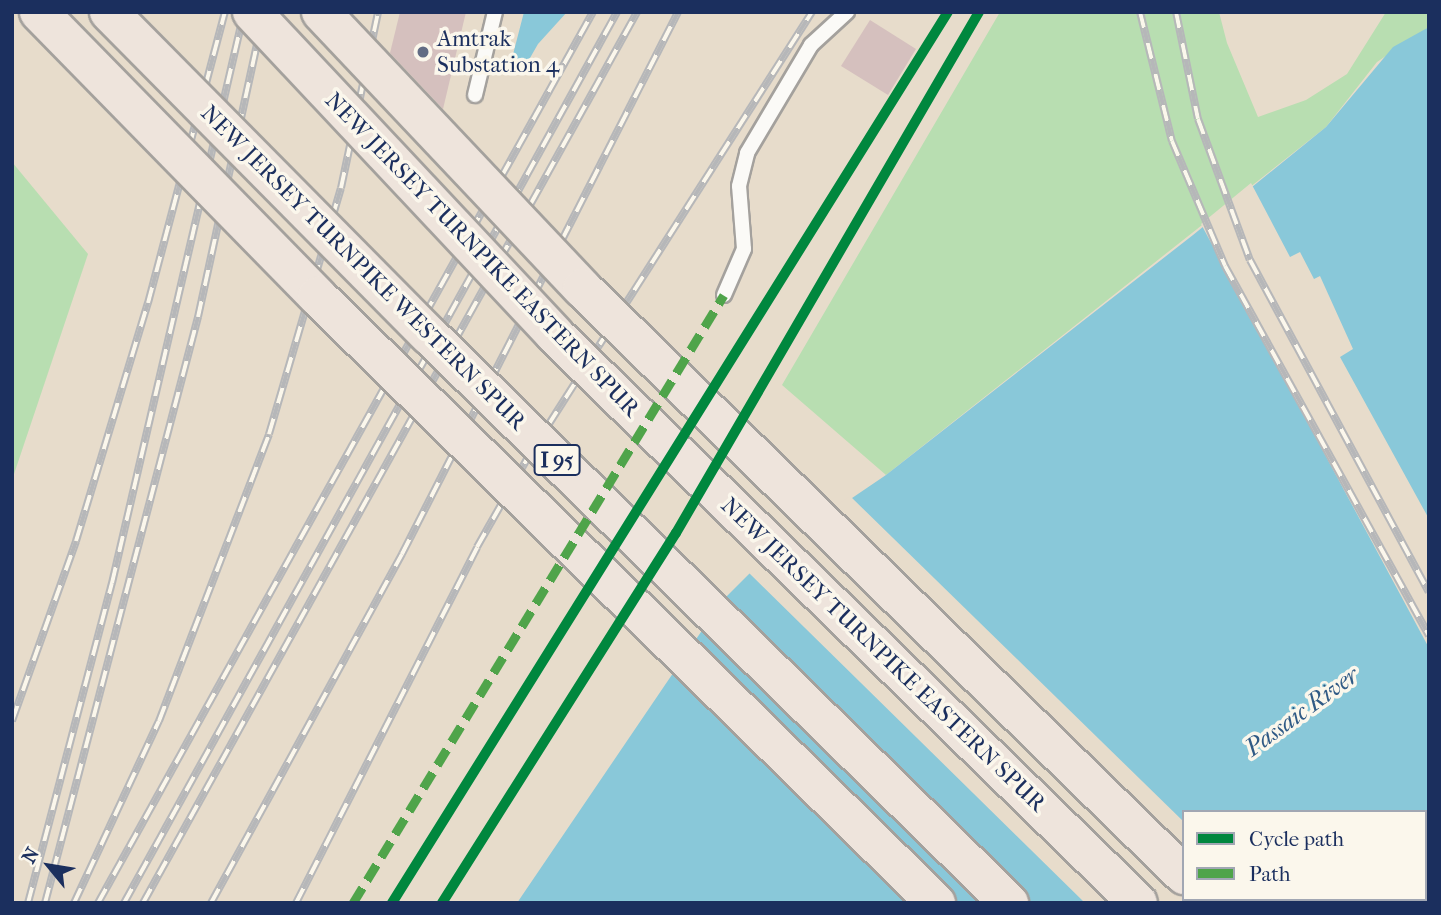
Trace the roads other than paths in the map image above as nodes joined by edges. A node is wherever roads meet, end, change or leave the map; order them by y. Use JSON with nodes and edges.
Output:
{"nodes":[{"id":1,"x":39,"y":12,"type":"edge"},
{"id":2,"x":109,"y":12,"type":"edge"},
{"id":3,"x":252,"y":12,"type":"edge"},
{"id":4,"x":321,"y":12,"type":"edge"},
{"id":5,"x":495,"y":12,"type":"edge"},
{"id":6,"x":847,"y":12,"type":"edge"},
{"id":7,"x":475,"y":95,"type":"dead end"},
{"id":8,"x":724,"y":295,"type":"dead end"},
{"id":9,"x":1182,"y":873,"type":"edge"},
{"id":10,"x":936,"y":903,"type":"edge"},
{"id":11,"x":1009,"y":903,"type":"edge"},
{"id":12,"x":1138,"y":903,"type":"edge"}],
"edges":[{"from":1,"to":10,"type":"highway","number":"I 95","bridge":true},
{"from":2,"to":11,"type":"highway","name":"NEW JERSEY TURNPIKE WESTERN SPUR","number":"I 95","bridge":true},
{"from":3,"to":12,"type":"highway","name":"NEW JERSEY TURNPIKE EASTERN SPUR","bridge":true},
{"from":4,"to":9,"type":"highway","name":"NEW JERSEY TURNPIKE EASTERN SPUR","bridge":true},
{"from":5,"to":7,"type":"lane"},
{"from":6,"to":8,"type":"lane"}]}
